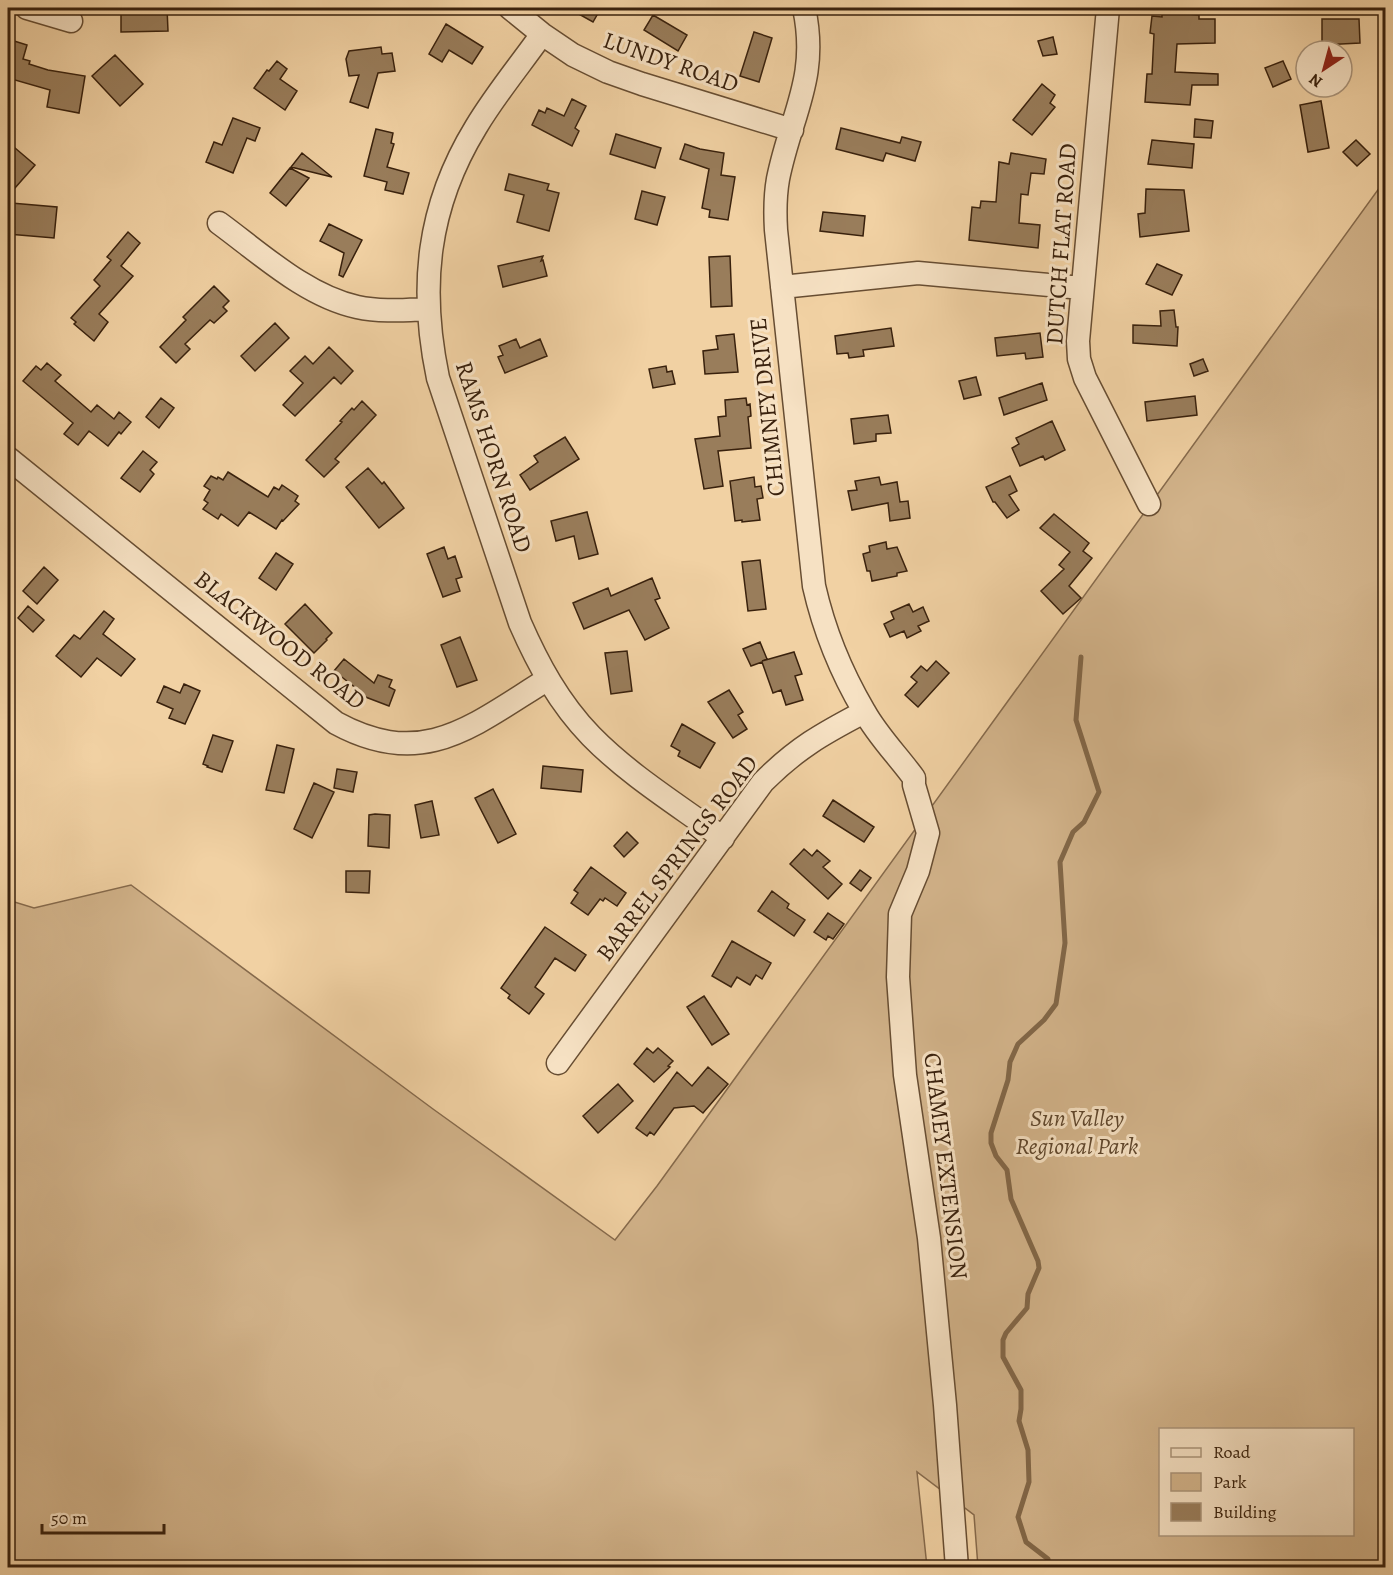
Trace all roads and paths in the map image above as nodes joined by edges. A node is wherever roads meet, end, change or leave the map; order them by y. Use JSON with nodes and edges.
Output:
{"nodes":[{"id":1,"x":27,"y":8,"type":"edge"},
{"id":2,"x":510,"y":8,"type":"edge"},
{"id":3,"x":804,"y":8,"type":"edge"},
{"id":4,"x":1107,"y":8,"type":"edge"},
{"id":5,"x":71,"y":21,"type":"dead end"},
{"id":6,"x":542,"y":34,"type":"junction"},
{"id":7,"x":792,"y":130,"type":"junction"},
{"id":8,"x":219,"y":223,"type":"dead end"},
{"id":9,"x":782,"y":287,"type":"junction"},
{"id":10,"x":1082,"y":288,"type":"junction"},
{"id":11,"x":427,"y":309,"type":"junction"},
{"id":12,"x":8,"y":458,"type":"edge"},
{"id":13,"x":1149,"y":504,"type":"dead end"},
{"id":14,"x":548,"y":679,"type":"junction"},
{"id":15,"x":864,"y":712,"type":"junction"},
{"id":16,"x":914,"y":778,"type":"joint"},
{"id":17,"x":723,"y":838,"type":"junction"},
{"id":18,"x":558,"y":1063,"type":"dead end"},
{"id":19,"x":957,"y":1568,"type":"edge"}],
"edges":[{"from":1,"to":5,"type":"street"},
{"from":2,"to":6,"type":"street","name":"LUNDY ROAD"},
{"from":3,"to":7,"type":"street","name":"CHIMNEY DRIVE"},
{"from":4,"to":10,"type":"street","name":"DUTCH FLAT ROAD"},
{"from":6,"to":7,"type":"street","name":"LUNDY ROAD"},
{"from":6,"to":11,"type":"street","name":"RAMS HORN ROAD"},
{"from":7,"to":9,"type":"street","name":"CHIMNEY DRIVE"},
{"from":8,"to":11,"type":"street"},
{"from":9,"to":10,"type":"street"},
{"from":9,"to":15,"type":"street","name":"CHIMNEY DRIVE"},
{"from":10,"to":13,"type":"street","name":"DUTCH FLAT ROAD"},
{"from":11,"to":14,"type":"street","name":"RAMS HORN ROAD"},
{"from":12,"to":14,"type":"street","name":"BLACKWOOD ROAD"},
{"from":14,"to":17,"type":"street","name":"RAMS HORN ROAD"},
{"from":15,"to":16,"type":"street","name":"CHIMNEY DRIVE"},
{"from":15,"to":17,"type":"street","name":"BARREL SPRINGS ROAD"},
{"from":16,"to":19,"type":"street","name":"CHAMEY EXTENSION"},
{"from":17,"to":18,"type":"street","name":"BARREL SPRINGS ROAD"}]}
